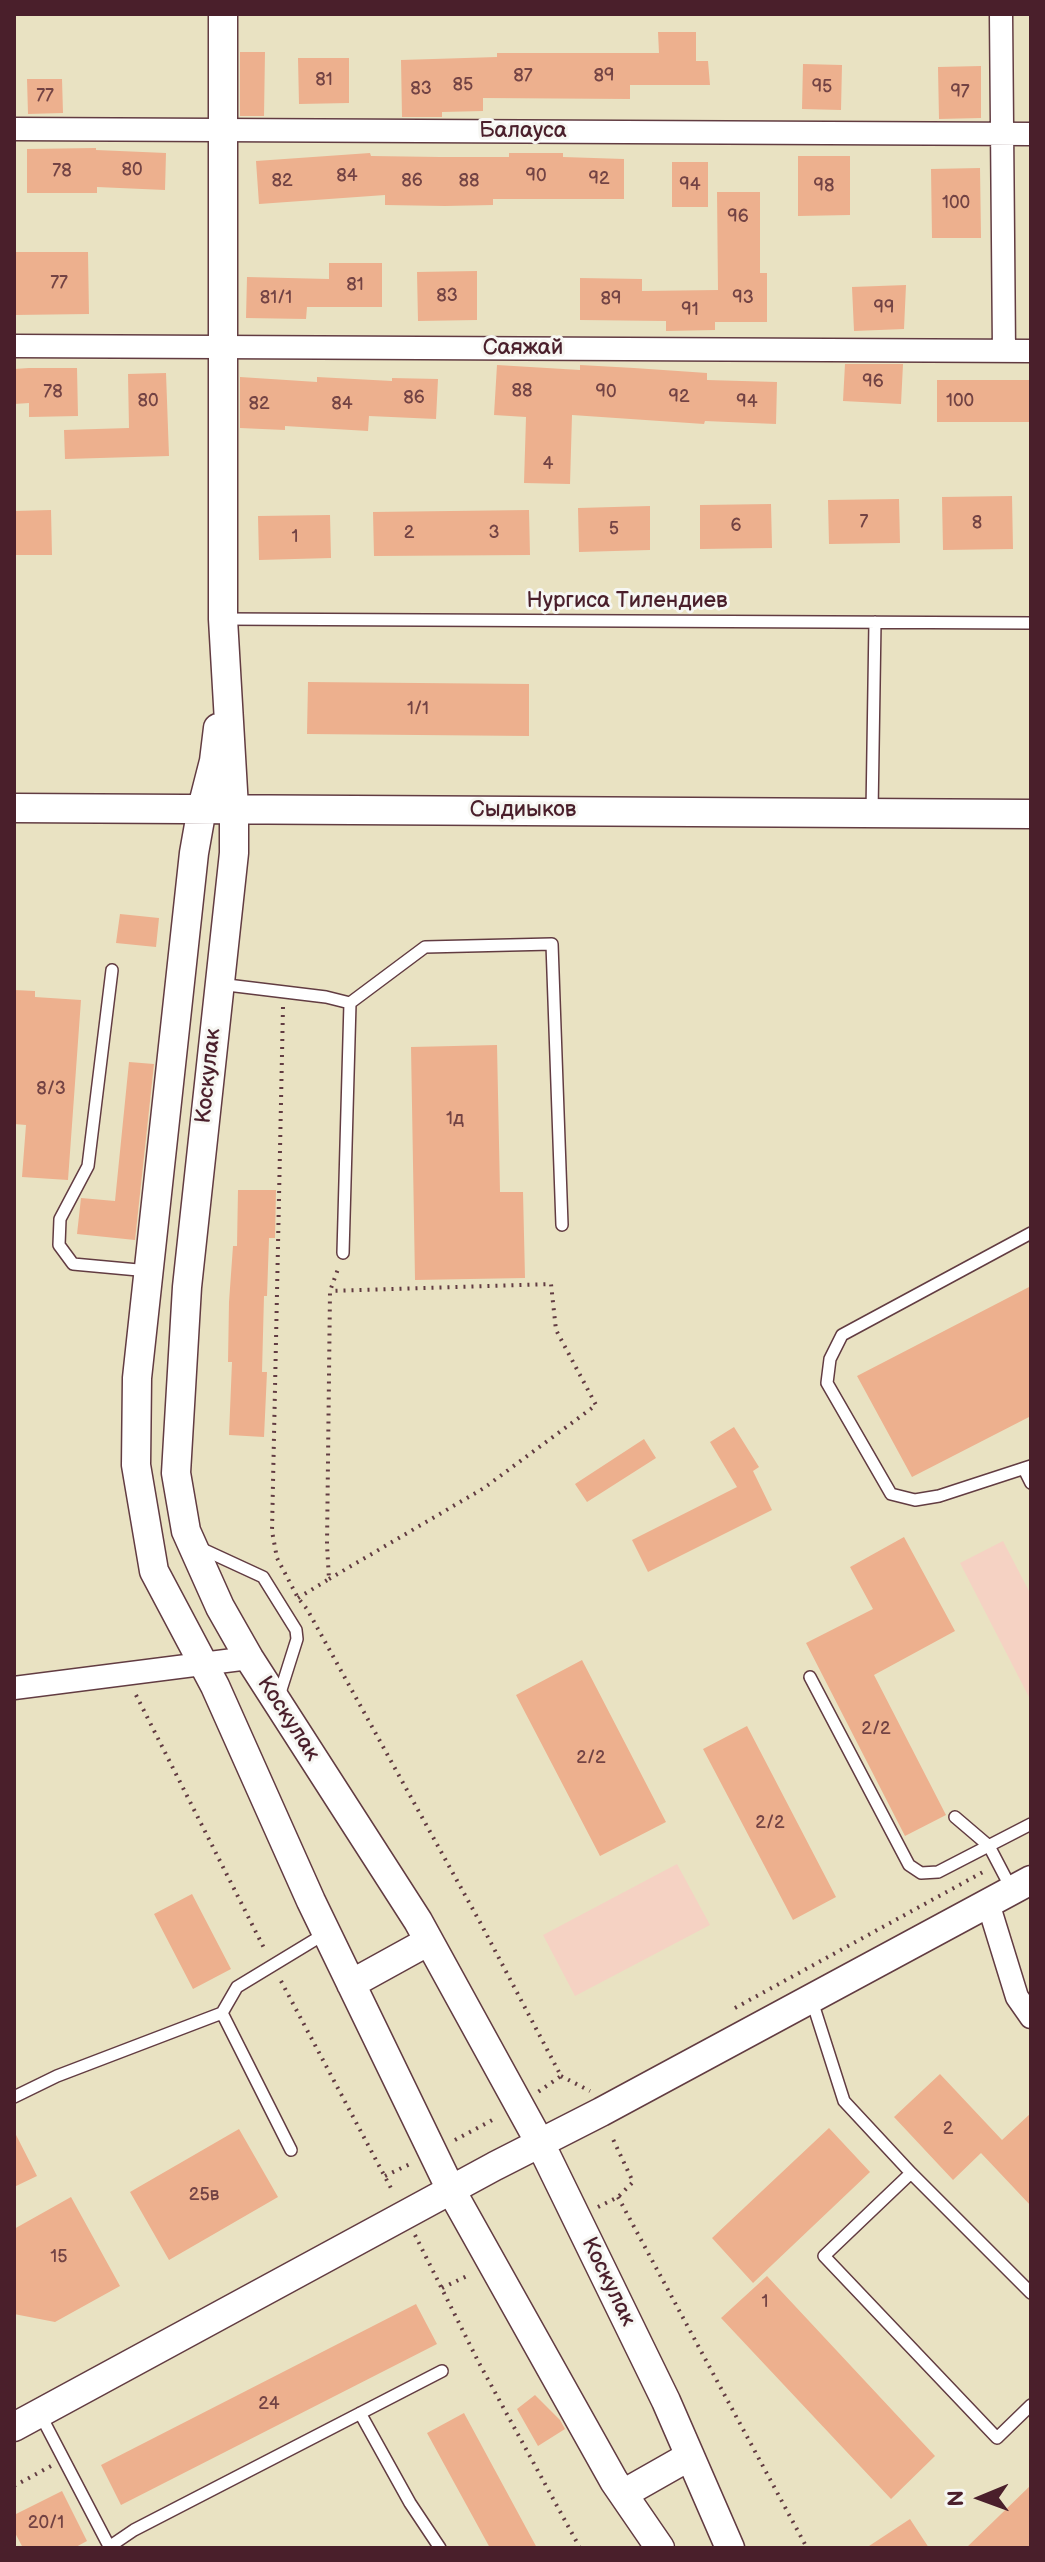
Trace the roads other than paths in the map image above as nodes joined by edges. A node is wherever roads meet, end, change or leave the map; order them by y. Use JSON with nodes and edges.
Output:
{"nodes":[{"id":1,"x":223,"y":14,"type":"edge"},
{"id":2,"x":1001,"y":14,"type":"edge"},
{"id":3,"x":14,"y":129,"type":"edge"},
{"id":4,"x":223,"y":129,"type":"junction"},
{"id":5,"x":1004,"y":134,"type":"junction"},
{"id":6,"x":1031,"y":134,"type":"edge"},
{"id":7,"x":14,"y":346,"type":"edge"},
{"id":8,"x":223,"y":347,"type":"junction"},
{"id":9,"x":1004,"y":351,"type":"junction"},
{"id":10,"x":1031,"y":351,"type":"edge"},
{"id":11,"x":223,"y":619,"type":"junction"},
{"id":12,"x":875,"y":622,"type":"junction"},
{"id":13,"x":1031,"y":623,"type":"edge"},
{"id":14,"x":224,"y":647,"type":"junction"},
{"id":15,"x":14,"y":808,"type":"edge"},
{"id":16,"x":202,"y":808,"type":"junction"},
{"id":17,"x":234,"y":808,"type":"junction"},
{"id":18,"x":872,"y":813,"type":"junction"},
{"id":19,"x":1031,"y":814,"type":"edge"},
{"id":20,"x":112,"y":970,"type":"dead end"},
{"id":21,"x":219,"y":984,"type":"junction"},
{"id":22,"x":350,"y":1003,"type":"junction"},
{"id":23,"x":562,"y":1225,"type":"dead end"},
{"id":24,"x":1031,"y":1233,"type":"edge"},
{"id":25,"x":343,"y":1253,"type":"road end"},
{"id":26,"x":150,"y":1271,"type":"junction"},
{"id":27,"x":1027,"y":1468,"type":"edge"},
{"id":28,"x":1031,"y":1483,"type":"edge"},
{"id":29,"x":193,"y":1545,"type":"junction"},
{"id":30,"x":249,"y":1658,"type":"junction"},
{"id":31,"x":203,"y":1664,"type":"junction"},
{"id":32,"x":810,"y":1677,"type":"dead end"},
{"id":33,"x":14,"y":1688,"type":"edge"},
{"id":34,"x":277,"y":1701,"type":"junction"},
{"id":35,"x":955,"y":1817,"type":"dead end"},
{"id":36,"x":1031,"y":1824,"type":"edge"},
{"id":37,"x":989,"y":1846,"type":"junction"},
{"id":38,"x":1011,"y":1891,"type":"edge"},
{"id":39,"x":326,"y":1933,"type":"junction"},
{"id":40,"x":429,"y":1941,"type":"junction"},
{"id":41,"x":351,"y":1984,"type":"junction"},
{"id":42,"x":811,"y":1998,"type":"junction"},
{"id":43,"x":222,"y":2013,"type":"junction"},
{"id":44,"x":1031,"y":2017,"type":"edge"},
{"id":45,"x":14,"y":2097,"type":"edge"},
{"id":46,"x":540,"y":2143,"type":"junction"},
{"id":47,"x":291,"y":2150,"type":"dead end"},
{"id":48,"x":911,"y":2173,"type":"junction"},
{"id":49,"x":451,"y":2190,"type":"junction"},
{"id":50,"x":1031,"y":2293,"type":"edge"},
{"id":51,"x":442,"y":2371,"type":"dead end"},
{"id":52,"x":1031,"y":2405,"type":"edge"},
{"id":53,"x":360,"y":2413,"type":"junction"},
{"id":54,"x":21,"y":2421,"type":"edge"},
{"id":55,"x":690,"y":2456,"type":"junction"},
{"id":56,"x":623,"y":2494,"type":"junction"},
{"id":57,"x":110,"y":2548,"type":"edge"},
{"id":58,"x":440,"y":2548,"type":"edge"},
{"id":59,"x":660,"y":2548,"type":"edge"},
{"id":60,"x":730,"y":2548,"type":"edge"}],
"edges":[{"from":1,"to":4,"type":"street"},
{"from":2,"to":5,"type":"street"},
{"from":3,"to":4,"type":"street","name":"Балауса"},
{"from":4,"to":5,"type":"street","name":"Балауса"},
{"from":4,"to":8,"type":"street"},
{"from":5,"to":6,"type":"street","name":"Балауса"},
{"from":5,"to":9,"type":"street"},
{"from":7,"to":8,"type":"street","name":"Саяжай"},
{"from":8,"to":9,"type":"street","name":"Саяжай"},
{"from":8,"to":11,"type":"street"},
{"from":9,"to":10,"type":"street","name":"Саяжай"},
{"from":11,"to":12,"type":"lane","name":"Нургиса Тилендиев"},
{"from":11,"to":14,"type":"street"},
{"from":12,"to":13,"type":"lane","name":"Нургиса Тилендиев"},
{"from":12,"to":18,"type":"lane"},
{"from":14,"to":16,"type":"street","name":"Коскулак"},
{"from":14,"to":17,"type":"street","name":"Коскулак"},
{"from":15,"to":16,"type":"street","name":"Сыдиыков"},
{"from":16,"to":17,"type":"street","name":"Сыдиыков"},
{"from":16,"to":26,"type":"street","name":"Коскулак"},
{"from":17,"to":18,"type":"street","name":"Сыдиыков"},
{"from":17,"to":21,"type":"street","name":"Коскулак"},
{"from":18,"to":19,"type":"street","name":"Сыдиыков"},
{"from":20,"to":26,"type":"lane"},
{"from":21,"to":22,"type":"lane"},
{"from":21,"to":29,"type":"street","name":"Коскулак"},
{"from":22,"to":23,"type":"lane"},
{"from":22,"to":25,"type":"lane"},
{"from":24,"to":27,"type":"lane"},
{"from":26,"to":31,"type":"street","name":"Коскулак"},
{"from":27,"to":28,"type":"lane"},
{"from":29,"to":30,"type":"street","name":"Коскулак"},
{"from":29,"to":34,"type":"lane"},
{"from":30,"to":31,"type":"street"},
{"from":30,"to":34,"type":"street","name":"Коскулак"},
{"from":31,"to":33,"type":"street"},
{"from":31,"to":39,"type":"street","name":"Коскулак"},
{"from":32,"to":37,"type":"lane"},
{"from":34,"to":40,"type":"street","name":"Коскулак"},
{"from":35,"to":37,"type":"lane"},
{"from":36,"to":37,"type":"lane"},
{"from":37,"to":38,"type":"lane"},
{"from":38,"to":42,"type":"street"},
{"from":38,"to":44,"type":"street"},
{"from":39,"to":41,"type":"street","name":"Коскулак"},
{"from":39,"to":43,"type":"lane"},
{"from":40,"to":41,"type":"street"},
{"from":40,"to":46,"type":"street","name":"Коскулак"},
{"from":41,"to":49,"type":"street","name":"Коскулак"},
{"from":42,"to":46,"type":"street"},
{"from":42,"to":48,"type":"lane"},
{"from":43,"to":45,"type":"lane"},
{"from":43,"to":47,"type":"lane"},
{"from":46,"to":49,"type":"street"},
{"from":46,"to":55,"type":"street","name":"Коскулак"},
{"from":48,"to":50,"type":"lane"},
{"from":48,"to":52,"type":"lane"},
{"from":49,"to":54,"type":"street"},
{"from":49,"to":56,"type":"street","name":"Коскулак"},
{"from":51,"to":53,"type":"lane"},
{"from":53,"to":57,"type":"lane"},
{"from":53,"to":58,"type":"lane"},
{"from":54,"to":57,"type":"lane"},
{"from":55,"to":56,"type":"street"},
{"from":55,"to":60,"type":"street","name":"Коскулак"},
{"from":56,"to":59,"type":"street","name":"Коскулак"}]}
